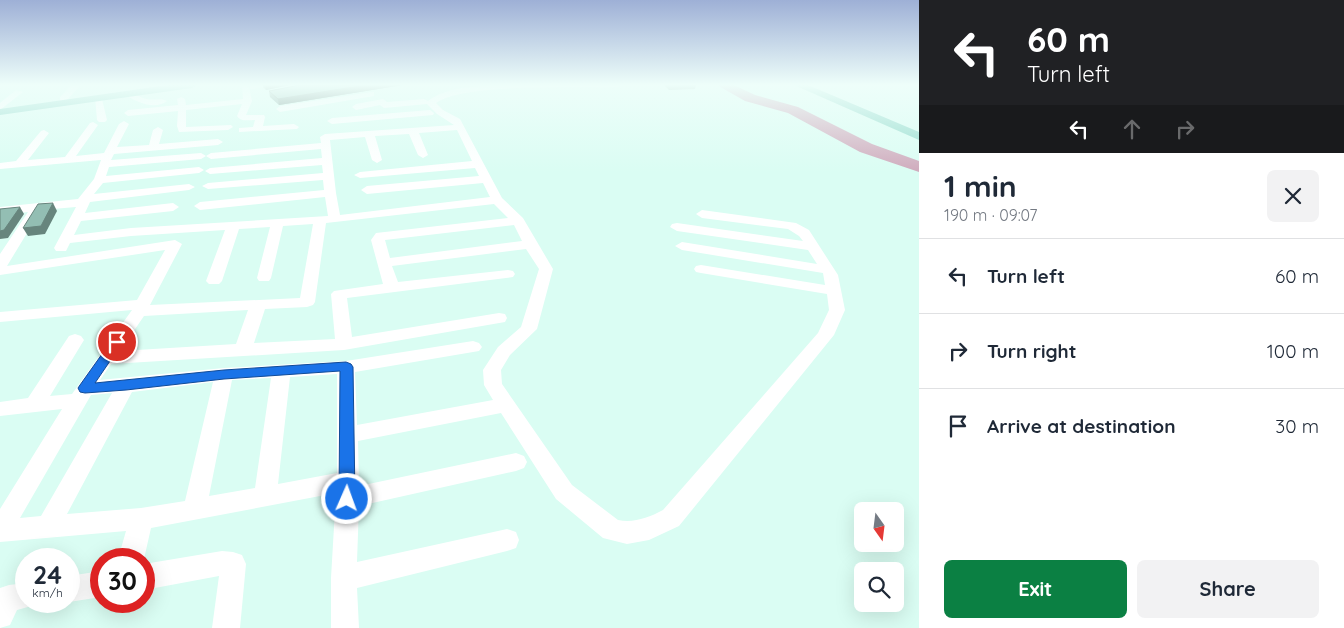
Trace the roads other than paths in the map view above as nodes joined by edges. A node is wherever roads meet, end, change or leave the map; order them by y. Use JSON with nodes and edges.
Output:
{"nodes":[{"id":1,"x":98,"y":114,"type":"edge"},
{"id":2,"x":147,"y":114,"type":"edge"},
{"id":3,"x":181,"y":114,"type":"edge"},
{"id":4,"x":306,"y":114,"type":"edge"},
{"id":5,"x":426,"y":114,"type":"edge"},
{"id":6,"x":444,"y":114,"type":"edge"},
{"id":7,"x":868,"y":114,"type":"edge"},
{"id":8,"x":878,"y":114,"type":"edge"},
{"id":9,"x":232,"y":116,"type":"joint"},
{"id":10,"x":296,"y":116,"type":"dead end"},
{"id":11,"x":261,"y":117,"type":"junction"},
{"id":12,"x":389,"y":117,"type":"joint"},
{"id":13,"x":332,"y":121,"type":"dead end"},
{"id":14,"x":180,"y":122,"type":"junction"},
{"id":15,"x":228,"y":127,"type":"dead end"},
{"id":16,"x":460,"y":127,"type":"junction"},
{"id":17,"x":257,"y":129,"type":"junction"},
{"id":18,"x":158,"y":130,"type":"dead end"},
{"id":19,"x":242,"y":130,"type":"dead end"},
{"id":20,"x":413,"y":131,"type":"junction"},
{"id":21,"x":919,"y":132,"type":"edge"},
{"id":22,"x":44,"y":133,"type":"dead end"},
{"id":23,"x":369,"y":134,"type":"junction"},
{"id":24,"x":919,"y":136,"type":"edge"},
{"id":25,"x":218,"y":142,"type":"dead end"},
{"id":26,"x":326,"y":146,"type":"junction"},
{"id":27,"x":152,"y":147,"type":"junction"},
{"id":28,"x":423,"y":156,"type":"dead end"},
{"id":29,"x":108,"y":157,"type":"junction"},
{"id":30,"x":68,"y":160,"type":"junction"},
{"id":31,"x":377,"y":160,"type":"dead end"},
{"id":32,"x":326,"y":161,"type":"junction"},
{"id":33,"x":19,"y":164,"type":"junction"},
{"id":34,"x":480,"y":164,"type":"junction"},
{"id":35,"x":0,"y":166,"type":"edge"},
{"id":36,"x":444,"y":168,"type":"junction"},
{"id":37,"x":205,"y":170,"type":"joint"},
{"id":38,"x":360,"y":175,"type":"dead end"},
{"id":39,"x":328,"y":176,"type":"junction"},
{"id":40,"x":487,"y":179,"type":"junction"},
{"id":41,"x":99,"y":180,"type":"junction"},
{"id":42,"x":451,"y":182,"type":"junction"},
{"id":43,"x":208,"y":186,"type":"dead end"},
{"id":44,"x":189,"y":187,"type":"dead end"},
{"id":45,"x":383,"y":188,"type":"junction"},
{"id":46,"x":367,"y":190,"type":"dead end"},
{"id":47,"x":330,"y":193,"type":"junction"},
{"id":48,"x":497,"y":200,"type":"junction"},
{"id":49,"x":84,"y":201,"type":"junction"},
{"id":50,"x":200,"y":206,"type":"dead end"},
{"id":51,"x":173,"y":207,"type":"dead end"},
{"id":52,"x":37,"y":208,"type":"junction"},
{"id":53,"x":0,"y":212,"type":"edge"},
{"id":54,"x":390,"y":212,"type":"junction"},
{"id":55,"x":702,"y":214,"type":"dead end"},
{"id":56,"x":77,"y":218,"type":"junction"},
{"id":57,"x":335,"y":219,"type":"junction"},
{"id":58,"x":320,"y":220,"type":"junction"},
{"id":59,"x":518,"y":221,"type":"junction"},
{"id":60,"x":277,"y":223,"type":"junction"},
{"id":61,"x":233,"y":226,"type":"junction"},
{"id":62,"x":678,"y":227,"type":"dead end"},
{"id":63,"x":64,"y":240,"type":"junction"},
{"id":64,"x":530,"y":244,"type":"junction"},
{"id":65,"x":682,"y":246,"type":"dead end"},
{"id":66,"x":813,"y":247,"type":"junction"},
{"id":67,"x":56,"y":261,"type":"junction"},
{"id":68,"x":383,"y":263,"type":"junction"},
{"id":69,"x":0,"y":265,"type":"edge"},
{"id":70,"x":701,"y":269,"type":"dead end"},
{"id":71,"x":828,"y":270,"type":"junction"},
{"id":72,"x":0,"y":271,"type":"edge"},
{"id":73,"x":508,"y":274,"type":"dead end"},
{"id":74,"x":264,"y":278,"type":"dead end"},
{"id":75,"x":214,"y":281,"type":"dead end"},
{"id":76,"x":392,"y":289,"type":"junction"},
{"id":77,"x":834,"y":291,"type":"junction"},
{"id":78,"x":258,"y":305,"type":"junction"},
{"id":79,"x":141,"y":307,"type":"junction"},
{"id":80,"x":0,"y":317,"type":"edge"},
{"id":81,"x":499,"y":318,"type":"dead end"},
{"id":82,"x":75,"y":340,"type":"dead end"},
{"id":83,"x":344,"y":344,"type":"junction"},
{"id":84,"x":473,"y":347,"type":"dead end"},
{"id":85,"x":243,"y":350,"type":"junction"},
{"id":86,"x":106,"y":358,"type":"junction"},
{"id":87,"x":346,"y":367,"type":"junction"},
{"id":88,"x":281,"y":371,"type":"junction"},
{"id":89,"x":224,"y":374,"type":"junction"},
{"id":90,"x":126,"y":386,"type":"junction"},
{"id":91,"x":82,"y":394,"type":"junction"},
{"id":92,"x":34,"y":405,"type":"junction"},
{"id":93,"x":495,"y":407,"type":"dead end"},
{"id":94,"x":0,"y":409,"type":"edge"},
{"id":95,"x":348,"y":435,"type":"junction"},
{"id":96,"x":516,"y":462,"type":"dead end"},
{"id":97,"x":348,"y":490,"type":"junction"},
{"id":98,"x":265,"y":496,"type":"junction"},
{"id":99,"x":194,"y":510,"type":"junction"},
{"id":100,"x":140,"y":519,"type":"junction"},
{"id":101,"x":2,"y":522,"type":"edge"},
{"id":102,"x":48,"y":527,"type":"junction"},
{"id":103,"x":507,"y":540,"type":"dead end"},
{"id":104,"x":133,"y":548,"type":"edge"},
{"id":105,"x":155,"y":575,"type":"edge"},
{"id":106,"x":344,"y":578,"type":"junction"},
{"id":107,"x":15,"y":597,"type":"edge"},
{"id":108,"x":0,"y":616,"type":"edge"},
{"id":109,"x":226,"y":628,"type":"edge"},
{"id":110,"x":345,"y":628,"type":"edge"}],
"edges":[{"from":1,"to":30,"type":"street"},
{"from":2,"to":29,"type":"street"},
{"from":3,"to":14,"type":"street"},
{"from":4,"to":10,"type":"street"},
{"from":5,"to":12,"type":"street"},
{"from":6,"to":16,"type":"street"},
{"from":7,"to":24,"type":"main road"},
{"from":8,"to":21,"type":"main road"},
{"from":9,"to":11,"type":"street"},
{"from":9,"to":14,"type":"street"},
{"from":11,"to":17,"type":"street"},
{"from":11,"to":17,"type":"street"},
{"from":12,"to":13,"type":"street"},
{"from":14,"to":15,"type":"street"},
{"from":16,"to":20,"type":"street"},
{"from":16,"to":34,"type":"street"},
{"from":17,"to":19,"type":"street"},
{"from":18,"to":27,"type":"street"},
{"from":20,"to":23,"type":"street"},
{"from":20,"to":28,"type":"street"},
{"from":22,"to":33,"type":"street"},
{"from":23,"to":26,"type":"street"},
{"from":23,"to":31,"type":"street"},
{"from":25,"to":27,"type":"street"},
{"from":26,"to":29,"type":"street"},
{"from":26,"to":32,"type":"street"},
{"from":27,"to":29,"type":"street"},
{"from":29,"to":30,"type":"street"},
{"from":29,"to":41,"type":"street"},
{"from":30,"to":33,"type":"street"},
{"from":32,"to":37,"type":"street"},
{"from":32,"to":39,"type":"street"},
{"from":33,"to":35,"type":"street"},
{"from":34,"to":36,"type":"street"},
{"from":34,"to":40,"type":"street"},
{"from":36,"to":38,"type":"street"},
{"from":36,"to":42,"type":"street"},
{"from":37,"to":41,"type":"street"},
{"from":39,"to":43,"type":"street"},
{"from":39,"to":47,"type":"street"},
{"from":40,"to":42,"type":"street"},
{"from":40,"to":48,"type":"street"},
{"from":41,"to":49,"type":"street"},
{"from":42,"to":45,"type":"street"},
{"from":44,"to":49,"type":"street"},
{"from":45,"to":46,"type":"street"},
{"from":45,"to":54,"type":"street"},
{"from":47,"to":50,"type":"street"},
{"from":47,"to":57,"type":"street"},
{"from":48,"to":54,"type":"street"},
{"from":48,"to":59,"type":"street"},
{"from":49,"to":52,"type":"street"},
{"from":49,"to":56,"type":"street"},
{"from":51,"to":56,"type":"street"},
{"from":52,"to":53,"type":"street"},
{"from":52,"to":69,"type":"street"},
{"from":54,"to":57,"type":"street"},
{"from":55,"to":66,"type":"street"},
{"from":56,"to":63,"type":"street"},
{"from":57,"to":58,"type":"street"},
{"from":58,"to":60,"type":"street"},
{"from":58,"to":78,"type":"street"},
{"from":59,"to":64,"type":"street"},
{"from":59,"to":68,"type":"street"},
{"from":60,"to":61,"type":"street"},
{"from":60,"to":74,"type":"street"},
{"from":61,"to":63,"type":"street"},
{"from":61,"to":75,"type":"street"},
{"from":62,"to":66,"type":"street"},
{"from":63,"to":67,"type":"street"},
{"from":64,"to":68,"type":"street"},
{"from":64,"to":77,"type":"street"},
{"from":65,"to":71,"type":"street"},
{"from":66,"to":71,"type":"street"},
{"from":67,"to":72,"type":"street"},
{"from":67,"to":79,"type":"street"},
{"from":68,"to":76,"type":"street"},
{"from":70,"to":77,"type":"street"},
{"from":71,"to":77,"type":"street"},
{"from":73,"to":76,"type":"street"},
{"from":76,"to":83,"type":"street"},
{"from":78,"to":79,"type":"street"},
{"from":78,"to":85,"type":"street"},
{"from":79,"to":80,"type":"street"},
{"from":79,"to":86,"type":"street"},
{"from":81,"to":83,"type":"street"},
{"from":82,"to":92,"type":"street"},
{"from":83,"to":85,"type":"street"},
{"from":84,"to":87,"type":"street"},
{"from":85,"to":86,"type":"street"},
{"from":86,"to":91,"type":"street"},
{"from":87,"to":88,"type":"street"},
{"from":87,"to":95,"type":"street"},
{"from":88,"to":89,"type":"street"},
{"from":88,"to":98,"type":"street"},
{"from":89,"to":90,"type":"street"},
{"from":89,"to":99,"type":"street"},
{"from":90,"to":91,"type":"street"},
{"from":90,"to":102,"type":"street"},
{"from":91,"to":92,"type":"street"},
{"from":91,"to":101,"type":"street"},
{"from":92,"to":94,"type":"street"},
{"from":93,"to":95,"type":"street"},
{"from":95,"to":97,"type":"street"},
{"from":96,"to":97,"type":"street"},
{"from":97,"to":98,"type":"street"},
{"from":97,"to":106,"type":"street"},
{"from":98,"to":99,"type":"street"},
{"from":99,"to":100,"type":"street"},
{"from":100,"to":102,"type":"street"},
{"from":100,"to":104,"type":"street"},
{"from":101,"to":102,"type":"street"},
{"from":103,"to":106,"type":"street"},
{"from":105,"to":109,"type":"street"},
{"from":106,"to":110,"type":"street"},
{"from":107,"to":108,"type":"street"}]}
